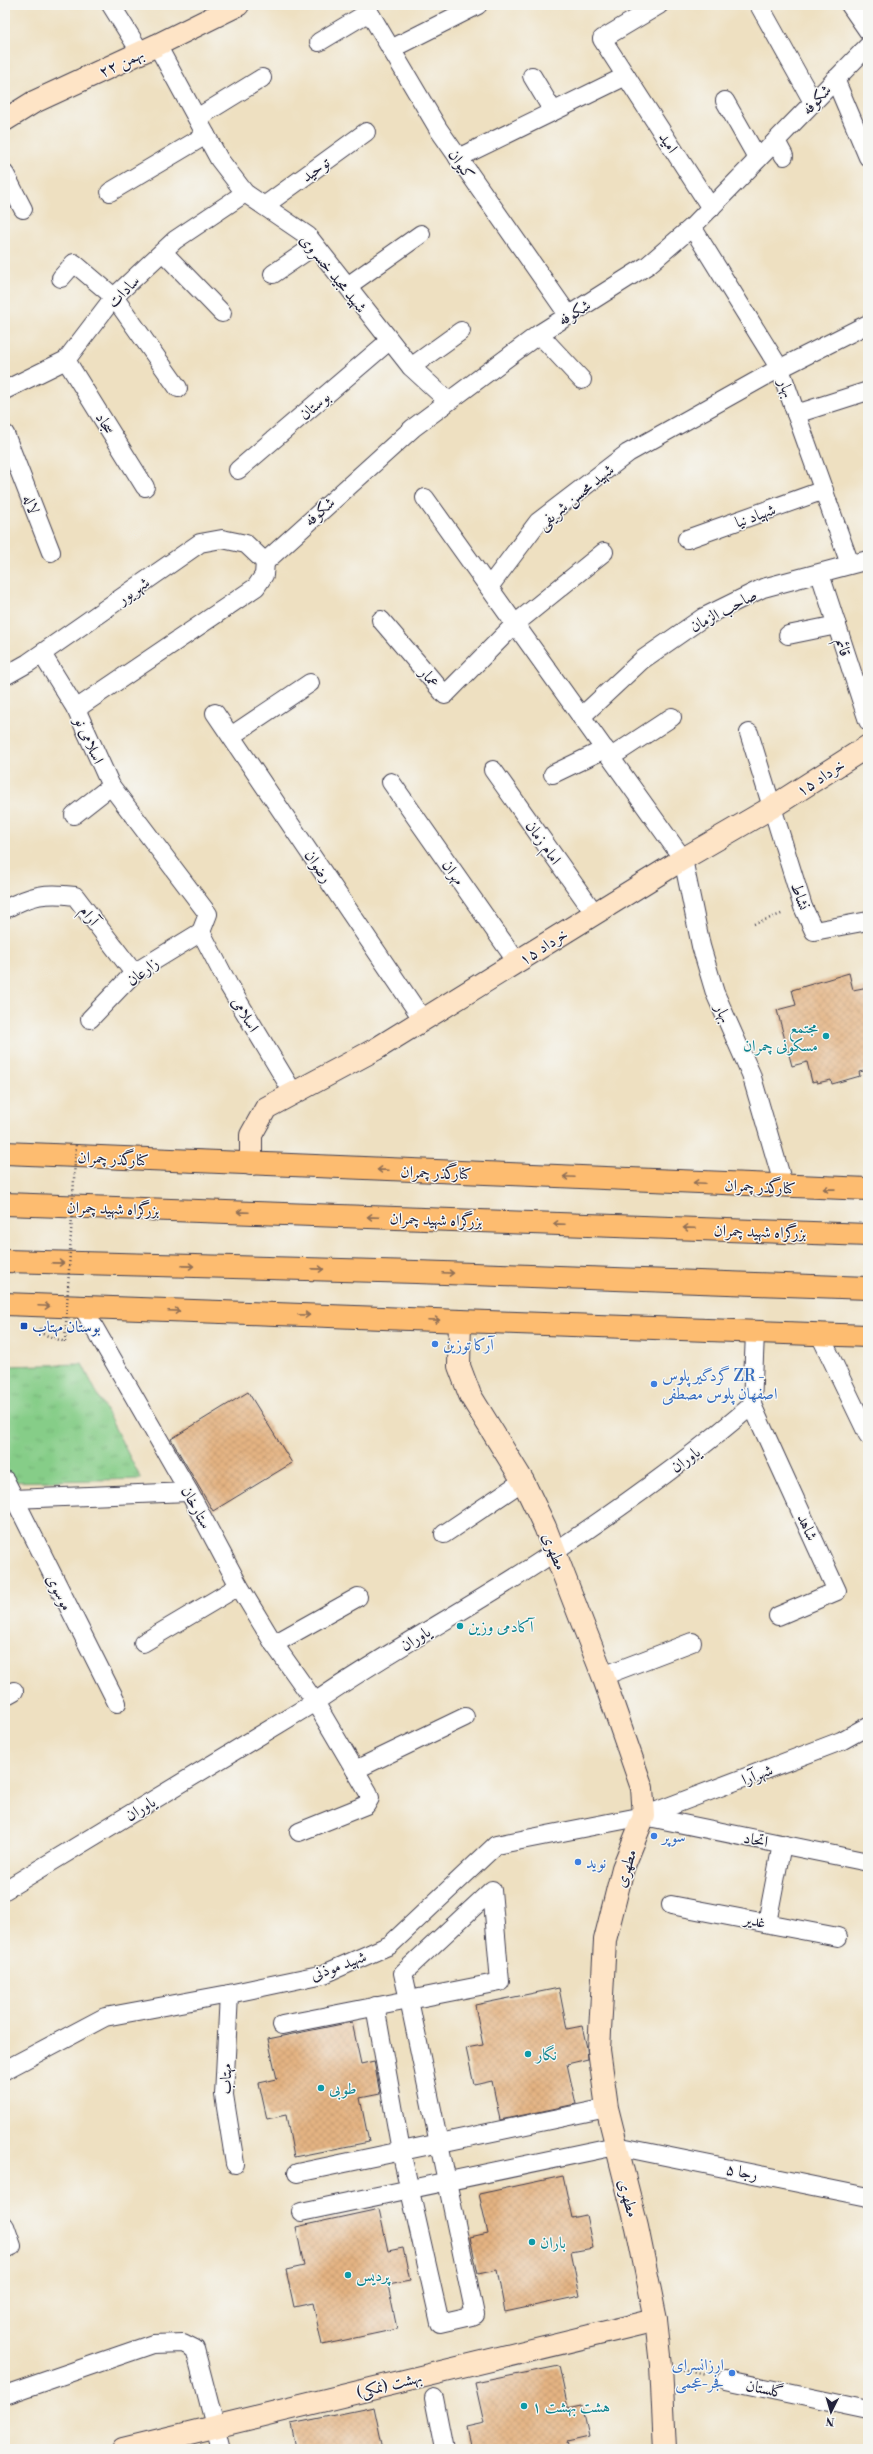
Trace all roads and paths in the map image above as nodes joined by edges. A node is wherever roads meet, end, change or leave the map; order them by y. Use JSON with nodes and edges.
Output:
{"nodes":[{"id":1,"x":111,"y":5,"type":"edge"},
{"id":2,"x":235,"y":5,"type":"edge"},
{"id":3,"x":478,"y":5,"type":"edge"},
{"id":4,"x":659,"y":5,"type":"edge"},
{"id":5,"x":759,"y":5,"type":"edge"},
{"id":6,"x":850,"y":5,"type":"edge"},
{"id":7,"x":367,"y":8,"type":"edge"},
{"id":8,"x":868,"y":31,"type":"edge"},
{"id":9,"x":319,"y":42,"type":"dead end"},
{"id":10,"x":868,"y":46,"type":"edge"},
{"id":11,"x":149,"y":49,"type":"junction"},
{"id":12,"x":391,"y":49,"type":"junction"},
{"id":13,"x":532,"y":76,"type":"dead end"},
{"id":14,"x":626,"y":76,"type":"junction"},
{"id":15,"x":262,"y":78,"type":"dead end"},
{"id":16,"x":835,"y":79,"type":"junction"},
{"id":17,"x":725,"y":101,"type":"dead end"},
{"id":18,"x":813,"y":102,"type":"junction"},
{"id":19,"x":553,"y":111,"type":"junction"},
{"id":20,"x":197,"y":118,"type":"junction"},
{"id":21,"x":5,"y":120,"type":"edge"},
{"id":22,"x":366,"y":132,"type":"dead end"},
{"id":23,"x":206,"y":135,"type":"junction"},
{"id":24,"x":868,"y":157,"type":"edge"},
{"id":25,"x":458,"y":158,"type":"junction"},
{"id":26,"x":758,"y":159,"type":"junction"},
{"id":27,"x":5,"y":174,"type":"edge"},
{"id":28,"x":110,"y":192,"type":"dead end"},
{"id":29,"x":245,"y":193,"type":"junction"},
{"id":30,"x":264,"y":206,"type":"junction"},
{"id":31,"x":23,"y":208,"type":"dead end"},
{"id":32,"x":711,"y":208,"type":"junction"},
{"id":33,"x":692,"y":227,"type":"junction"},
{"id":34,"x":421,"y":234,"type":"dead end"},
{"id":35,"x":314,"y":246,"type":"junction"},
{"id":36,"x":163,"y":252,"type":"junction"},
{"id":37,"x":273,"y":274,"type":"dead end"},
{"id":38,"x":61,"y":278,"type":"dead end"},
{"id":39,"x":348,"y":285,"type":"junction"},
{"id":40,"x":114,"y":297,"type":"junction"},
{"id":41,"x":222,"y":313,"type":"dead end"},
{"id":42,"x":569,"y":316,"type":"junction"},
{"id":43,"x":868,"y":324,"type":"edge"},
{"id":44,"x":461,"y":331,"type":"dead end"},
{"id":45,"x":539,"y":334,"type":"junction"},
{"id":46,"x":390,"y":341,"type":"junction"},
{"id":47,"x":66,"y":360,"type":"junction"},
{"id":48,"x":411,"y":367,"type":"junction"},
{"id":49,"x":780,"y":369,"type":"junction"},
{"id":50,"x":582,"y":380,"type":"dead end"},
{"id":51,"x":178,"y":388,"type":"dead end"},
{"id":52,"x":5,"y":390,"type":"edge"},
{"id":53,"x":868,"y":391,"type":"edge"},
{"id":54,"x":448,"y":401,"type":"junction"},
{"id":55,"x":796,"y":414,"type":"junction"},
{"id":56,"x":5,"y":434,"type":"edge"},
{"id":57,"x":238,"y":470,"type":"dead end"},
{"id":58,"x":145,"y":487,"type":"dead end"},
{"id":59,"x":824,"y":490,"type":"junction"},
{"id":60,"x":425,"y":498,"type":"dead end"},
{"id":61,"x":687,"y":539,"type":"dead end"},
{"id":62,"x":51,"y":552,"type":"dead end"},
{"id":63,"x":604,"y":552,"type":"dead end"},
{"id":64,"x":868,"y":560,"type":"edge"},
{"id":65,"x":265,"y":562,"type":"junction"},
{"id":66,"x":850,"y":564,"type":"junction"},
{"id":67,"x":820,"y":574,"type":"junction"},
{"id":68,"x":489,"y":587,"type":"junction"},
{"id":69,"x":381,"y":620,"type":"dead end"},
{"id":70,"x":515,"y":624,"type":"junction"},
{"id":71,"x":837,"y":625,"type":"junction"},
{"id":72,"x":788,"y":635,"type":"dead end"},
{"id":73,"x":42,"y":654,"type":"junction"},
{"id":74,"x":5,"y":676,"type":"edge"},
{"id":75,"x":310,"y":683,"type":"dead end"},
{"id":76,"x":76,"y":709,"type":"junction"},
{"id":77,"x":214,"y":713,"type":"dead end"},
{"id":78,"x":581,"y":717,"type":"junction"},
{"id":79,"x":672,"y":717,"type":"dead end"},
{"id":80,"x":868,"y":721,"type":"edge"},
{"id":81,"x":749,"y":733,"type":"dead end"},
{"id":82,"x":231,"y":736,"type":"junction"},
{"id":83,"x":868,"y":746,"type":"edge"},
{"id":84,"x":608,"y":753,"type":"junction"},
{"id":85,"x":493,"y":770,"type":"dead end"},
{"id":86,"x":553,"y":774,"type":"dead end"},
{"id":87,"x":391,"y":782,"type":"dead end"},
{"id":88,"x":111,"y":786,"type":"junction"},
{"id":89,"x":774,"y":806,"type":"junction"},
{"id":90,"x":74,"y":815,"type":"dead end"},
{"id":91,"x":683,"y":859,"type":"junction"},
{"id":92,"x":803,"y":907,"type":"junction"},
{"id":93,"x":5,"y":909,"type":"edge"},
{"id":94,"x":595,"y":914,"type":"junction"},
{"id":95,"x":868,"y":921,"type":"edge"},
{"id":96,"x":754,"y":924,"type":"dead end"},
{"id":97,"x":201,"y":932,"type":"junction"},
{"id":98,"x":517,"y":962,"type":"junction"},
{"id":99,"x":134,"y":974,"type":"junction"},
{"id":100,"x":90,"y":1019,"type":"dead end"},
{"id":101,"x":423,"y":1020,"type":"junction"},
{"id":102,"x":294,"y":1094,"type":"junction"},
{"id":103,"x":76,"y":1142,"type":"dead end"},
{"id":104,"x":5,"y":1154,"type":"edge"},
{"id":105,"x":251,"y":1164,"type":"junction"},
{"id":106,"x":784,"y":1187,"type":"junction"},
{"id":107,"x":868,"y":1189,"type":"edge"},
{"id":108,"x":5,"y":1204,"type":"edge"},
{"id":109,"x":868,"y":1235,"type":"edge"},
{"id":110,"x":5,"y":1261,"type":"edge"},
{"id":111,"x":868,"y":1288,"type":"edge"},
{"id":112,"x":5,"y":1304,"type":"edge"},
{"id":113,"x":83,"y":1308,"type":"junction"},
{"id":114,"x":460,"y":1321,"type":"junction"},
{"id":115,"x":40,"y":1333,"type":"dead end"},
{"id":116,"x":755,"y":1333,"type":"junction"},
{"id":117,"x":820,"y":1335,"type":"junction"},
{"id":118,"x":868,"y":1336,"type":"edge"},
{"id":119,"x":752,"y":1404,"type":"junction"},
{"id":120,"x":868,"y":1435,"type":"edge"},
{"id":121,"x":5,"y":1480,"type":"edge"},
{"id":122,"x":523,"y":1481,"type":"junction"},
{"id":123,"x":189,"y":1492,"type":"junction"},
{"id":124,"x":14,"y":1499,"type":"junction"},
{"id":125,"x":444,"y":1534,"type":"dead end"},
{"id":126,"x":556,"y":1552,"type":"junction"},
{"id":127,"x":239,"y":1586,"type":"junction"},
{"id":128,"x":358,"y":1597,"type":"dead end"},
{"id":129,"x":778,"y":1616,"type":"dead end"},
{"id":130,"x":692,"y":1642,"type":"dead end"},
{"id":131,"x":143,"y":1643,"type":"dead end"},
{"id":132,"x":274,"y":1644,"type":"junction"},
{"id":133,"x":603,"y":1676,"type":"junction"},
{"id":134,"x":315,"y":1702,"type":"junction"},
{"id":135,"x":117,"y":1703,"type":"dead end"},
{"id":136,"x":465,"y":1716,"type":"dead end"},
{"id":137,"x":868,"y":1726,"type":"edge"},
{"id":138,"x":356,"y":1770,"type":"junction"},
{"id":139,"x":644,"y":1816,"type":"junction"},
{"id":140,"x":299,"y":1832,"type":"dead end"},
{"id":141,"x":782,"y":1844,"type":"junction"},
{"id":142,"x":868,"y":1862,"type":"edge"},
{"id":143,"x":5,"y":1890,"type":"edge"},
{"id":144,"x":671,"y":1904,"type":"dead end"},
{"id":145,"x":767,"y":1923,"type":"junction"},
{"id":146,"x":838,"y":1937,"type":"dead end"},
{"id":147,"x":229,"y":1994,"type":"junction"},
{"id":148,"x":409,"y":2000,"type":"junction"},
{"id":149,"x":375,"y":2006,"type":"junction"},
{"id":150,"x":282,"y":2025,"type":"dead end"},
{"id":151,"x":5,"y":2070,"type":"edge"},
{"id":152,"x":607,"y":2108,"type":"junction"},
{"id":153,"x":439,"y":2144,"type":"junction"},
{"id":154,"x":616,"y":2146,"type":"junction"},
{"id":155,"x":401,"y":2152,"type":"junction"},
{"id":156,"x":235,"y":2164,"type":"dead end"},
{"id":157,"x":297,"y":2173,"type":"dead end"},
{"id":158,"x":446,"y":2181,"type":"junction"},
{"id":159,"x":409,"y":2189,"type":"junction"},
{"id":160,"x":868,"y":2197,"type":"edge"},
{"id":161,"x":301,"y":2212,"type":"dead end"},
{"id":162,"x":5,"y":2226,"type":"edge"},
{"id":163,"x":5,"y":2250,"type":"edge"},
{"id":164,"x":656,"y":2320,"type":"junction"},
{"id":165,"x":661,"y":2366,"type":"junction"},
{"id":166,"x":726,"y":2380,"type":"joint"},
{"id":167,"x":5,"y":2395,"type":"edge"},
{"id":168,"x":434,"y":2398,"type":"dead end"},
{"id":169,"x":868,"y":2410,"type":"edge"},
{"id":170,"x":216,"y":2426,"type":"junction"},
{"id":171,"x":123,"y":2449,"type":"edge"},
{"id":172,"x":222,"y":2449,"type":"edge"},
{"id":173,"x":444,"y":2449,"type":"edge"},
{"id":174,"x":665,"y":2449,"type":"edge"}],
"edges":[{"from":1,"to":11,"type":"street","name":"شهید مجید خسروی"},
{"from":2,"to":11,"type":"street","name":"۲۲ بهمن"},
{"from":3,"to":12,"type":"street"},
{"from":4,"to":14,"type":"street","name":"امید"},
{"from":5,"to":18,"type":"street"},
{"from":6,"to":8,"type":"street"},
{"from":7,"to":9,"type":"street"},
{"from":7,"to":12,"type":"street","name":"کیوان"},
{"from":10,"to":16,"type":"street","name":"شکوفه"},
{"from":11,"to":20,"type":"street","name":"شهید مجید خسروی"},
{"from":11,"to":21,"type":"street","name":"۲۲ بهمن"},
{"from":12,"to":25,"type":"street","name":"کیوان"},
{"from":13,"to":19,"type":"street"},
{"from":14,"to":19,"type":"street"},
{"from":14,"to":32,"type":"street","name":"امید"},
{"from":15,"to":20,"type":"street"},
{"from":16,"to":18,"type":"street","name":"شکوفه"},
{"from":16,"to":24,"type":"street"},
{"from":17,"to":26,"type":"street"},
{"from":18,"to":26,"type":"street","name":"شکوفه"},
{"from":19,"to":25,"type":"street"},
{"from":20,"to":23,"type":"street","name":"شهید مجید خسروی"},
{"from":22,"to":30,"type":"street","name":"توحید"},
{"from":23,"to":28,"type":"street"},
{"from":23,"to":29,"type":"street","name":"شهید مجید خسروی"},
{"from":25,"to":42,"type":"street","name":"کیوان"},
{"from":26,"to":32,"type":"street","name":"شکوفه"},
{"from":27,"to":31,"type":"street"},
{"from":29,"to":30,"type":"street","name":"شهید مجید خسروی"},
{"from":29,"to":36,"type":"street","name":"سادات"},
{"from":30,"to":35,"type":"street","name":"شهید مجید خسروی"},
{"from":32,"to":33,"type":"street","name":"شکوفه"},
{"from":33,"to":42,"type":"street","name":"شکوفه"},
{"from":33,"to":49,"type":"street","name":"بهار"},
{"from":34,"to":39,"type":"street"},
{"from":35,"to":37,"type":"street"},
{"from":35,"to":39,"type":"street","name":"شهید مجید خسروی"},
{"from":36,"to":40,"type":"street","name":"سادات"},
{"from":36,"to":41,"type":"street"},
{"from":38,"to":40,"type":"street"},
{"from":39,"to":46,"type":"street","name":"شهید مجید خسروی"},
{"from":40,"to":47,"type":"street","name":"سادات"},
{"from":40,"to":51,"type":"street"},
{"from":42,"to":45,"type":"street","name":"شکوفه"},
{"from":43,"to":49,"type":"street","name":"شهید محسن شریفی"},
{"from":44,"to":48,"type":"street"},
{"from":45,"to":50,"type":"street"},
{"from":45,"to":54,"type":"street","name":"شکوفه"},
{"from":46,"to":48,"type":"street","name":"شهید مجید خسروی"},
{"from":46,"to":57,"type":"street","name":"بوستان"},
{"from":47,"to":52,"type":"street","name":"سادات"},
{"from":47,"to":58,"type":"street","name":"سجاد"},
{"from":48,"to":54,"type":"street","name":"شهید مجید خسروی"},
{"from":49,"to":55,"type":"street","name":"بهار"},
{"from":49,"to":68,"type":"street","name":"شهید محسن شریفی"},
{"from":53,"to":55,"type":"street"},
{"from":54,"to":65,"type":"street","name":"شکوفه"},
{"from":55,"to":59,"type":"street","name":"بهار"},
{"from":56,"to":62,"type":"street","name":"لاله"},
{"from":59,"to":61,"type":"street","name":"شهیاد نیا"},
{"from":59,"to":66,"type":"street","name":"بهار"},
{"from":60,"to":68,"type":"street"},
{"from":63,"to":70,"type":"street"},
{"from":64,"to":66,"type":"street","name":"صاحب الزمان"},
{"from":65,"to":73,"type":"street","name":"شهریور"},
{"from":65,"to":76,"type":"street","name":"اسلامی نو"},
{"from":66,"to":67,"type":"street","name":"صاحب الزمان"},
{"from":67,"to":71,"type":"street","name":"قائم"},
{"from":67,"to":78,"type":"street","name":"صاحب الزمان"},
{"from":68,"to":70,"type":"street"},
{"from":69,"to":70,"type":"street","name":"عمار"},
{"from":70,"to":78,"type":"street"},
{"from":71,"to":72,"type":"street"},
{"from":71,"to":80,"type":"street","name":"قائم"},
{"from":73,"to":74,"type":"street","name":"شهریور"},
{"from":73,"to":76,"type":"street"},
{"from":75,"to":82,"type":"street"},
{"from":76,"to":88,"type":"street","name":"اسلامی نو"},
{"from":77,"to":82,"type":"street","name":"رضوان"},
{"from":78,"to":84,"type":"street"},
{"from":79,"to":84,"type":"street"},
{"from":81,"to":89,"type":"street","name":"نشاط"},
{"from":82,"to":101,"type":"street","name":"رضوان"},
{"from":83,"to":89,"type":"street","name":"۱۵ خرداد"},
{"from":84,"to":86,"type":"street"},
{"from":84,"to":91,"type":"street"},
{"from":85,"to":94,"type":"street","name":"امام زمان"},
{"from":87,"to":98,"type":"street","name":"مهران"},
{"from":88,"to":90,"type":"street"},
{"from":88,"to":97,"type":"street","name":"اسلامی نو"},
{"from":89,"to":91,"type":"street","name":"۱۵ خرداد"},
{"from":89,"to":92,"type":"street","name":"نشاط"},
{"from":91,"to":94,"type":"street","name":"۱۵ خرداد"},
{"from":91,"to":106,"type":"street","name":"بهار"},
{"from":92,"to":95,"type":"street","name":"نشاط"},
{"from":92,"to":96,"type":"path"},
{"from":93,"to":99,"type":"street","name":"آرام"},
{"from":94,"to":98,"type":"street","name":"۱۵ خرداد"},
{"from":97,"to":99,"type":"street","name":"زارعان"},
{"from":97,"to":102,"type":"street","name":"اسلامی"},
{"from":98,"to":101,"type":"street","name":"۱۵ خرداد"},
{"from":99,"to":100,"type":"street","name":"زارعان"},
{"from":101,"to":102,"type":"street","name":"۱۵ خرداد"},
{"from":102,"to":105,"type":"street","name":"۱۵ خرداد"},
{"from":103,"to":115,"type":"path","bridge":true},
{"from":104,"to":105,"type":"main road","name":"کنارگذر چمران"},
{"from":106,"to":105,"type":"main road","name":"کنارگذر چمران","one_way":true},
{"from":107,"to":106,"type":"main road","name":"کنارگذر چمران","one_way":true},
{"from":109,"to":108,"type":"main road","name":"بزرگراه شهید چمران","one_way":true},
{"from":110,"to":111,"type":"main road","one_way":true},
{"from":112,"to":113,"type":"main road","one_way":true},
{"from":113,"to":114,"type":"main road","one_way":true},
{"from":113,"to":123,"type":"street","name":"ستارخان"},
{"from":114,"to":116,"type":"main road"},
{"from":114,"to":122,"type":"street","name":"مطهری"},
{"from":116,"to":117,"type":"main road"},
{"from":116,"to":119,"type":"street"},
{"from":117,"to":118,"type":"main road"},
{"from":117,"to":120,"type":"street"},
{"from":119,"to":126,"type":"street","name":"یاوران"},
{"from":119,"to":129,"type":"street","name":"شاهد"},
{"from":121,"to":124,"type":"street","name":"موسوی"},
{"from":122,"to":125,"type":"street"},
{"from":122,"to":126,"type":"street","name":"مطهری"},
{"from":123,"to":124,"type":"street"},
{"from":123,"to":127,"type":"street","name":"ستارخان"},
{"from":124,"to":135,"type":"street","name":"موسوی"},
{"from":126,"to":133,"type":"street","name":"مطهری"},
{"from":126,"to":134,"type":"street","name":"یاوران"},
{"from":127,"to":131,"type":"street"},
{"from":127,"to":132,"type":"street","name":"ستارخان"},
{"from":128,"to":132,"type":"street"},
{"from":130,"to":133,"type":"street"},
{"from":132,"to":134,"type":"street","name":"ستارخان"},
{"from":133,"to":139,"type":"street","name":"مطهری"},
{"from":134,"to":138,"type":"street","name":"ستارخان"},
{"from":134,"to":143,"type":"street","name":"یاوران"},
{"from":136,"to":138,"type":"street"},
{"from":137,"to":139,"type":"street","name":"شهرآرا"},
{"from":138,"to":140,"type":"street","name":"ستارخان"},
{"from":139,"to":141,"type":"street","name":"اتحاد"},
{"from":139,"to":147,"type":"street","name":"شهید موذنی"},
{"from":139,"to":152,"type":"street","name":"مطهری"},
{"from":141,"to":142,"type":"street","name":"اتحاد"},
{"from":141,"to":145,"type":"street"},
{"from":144,"to":145,"type":"street","name":"غدیر"},
{"from":145,"to":146,"type":"street","name":"غدیر"},
{"from":147,"to":151,"type":"street","name":"شهید موذنی"},
{"from":147,"to":156,"type":"street","name":"مهتاب"},
{"from":148,"to":148,"type":"street"},
{"from":148,"to":149,"type":"street"},
{"from":148,"to":153,"type":"street"},
{"from":149,"to":150,"type":"street"},
{"from":149,"to":155,"type":"street"},
{"from":152,"to":153,"type":"street"},
{"from":152,"to":154,"type":"street","name":"مطهری"},
{"from":153,"to":155,"type":"street"},
{"from":153,"to":158,"type":"street"},
{"from":154,"to":158,"type":"street"},
{"from":154,"to":160,"type":"street","name":"رجا ۵"},
{"from":154,"to":164,"type":"street","name":"مطهری"},
{"from":155,"to":157,"type":"street"},
{"from":155,"to":159,"type":"street"},
{"from":158,"to":159,"type":"street"},
{"from":158,"to":159,"type":"street"},
{"from":159,"to":161,"type":"street"},
{"from":162,"to":163,"type":"street"},
{"from":164,"to":165,"type":"street","name":"مطهری"},
{"from":164,"to":170,"type":"street","name":"بهشت (نمکی)"},
{"from":165,"to":166,"type":"path","name":"گلستان"},
{"from":165,"to":174,"type":"street","name":"مطهری"},
{"from":166,"to":169,"type":"street","name":"گلستان"},
{"from":167,"to":170,"type":"street"},
{"from":168,"to":173,"type":"street"},
{"from":170,"to":171,"type":"street","name":"بهشت (نمکی)"},
{"from":170,"to":172,"type":"street"}]}
